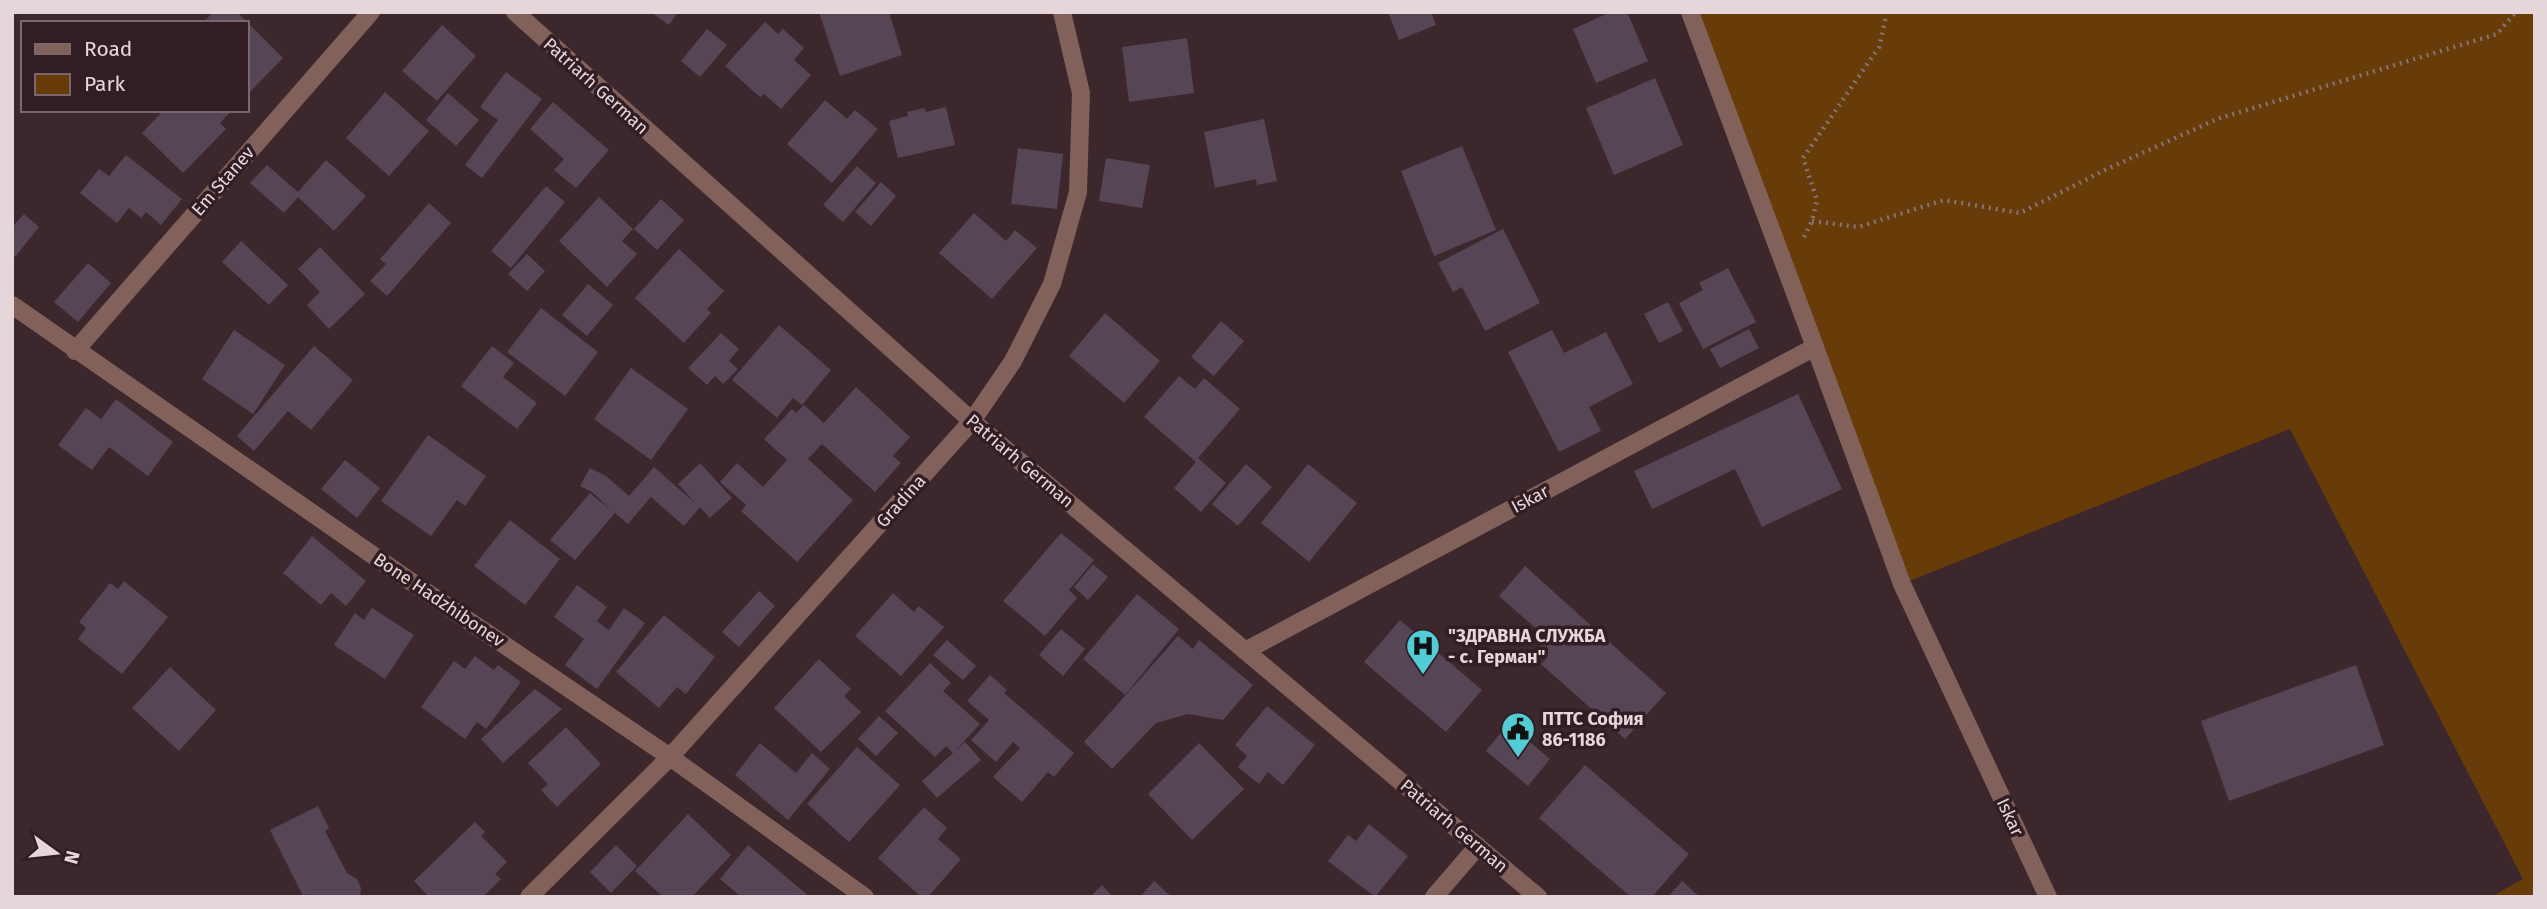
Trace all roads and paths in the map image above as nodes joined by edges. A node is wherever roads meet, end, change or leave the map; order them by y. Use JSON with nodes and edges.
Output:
{"nodes":[{"id":1,"x":371,"y":12,"type":"edge"},
{"id":2,"x":1062,"y":12,"type":"edge"},
{"id":3,"x":1690,"y":12,"type":"edge"},
{"id":4,"x":1886,"y":12,"type":"edge"},
{"id":5,"x":2516,"y":12,"type":"edge"},
{"id":6,"x":522,"y":16,"type":"edge"},
{"id":7,"x":1812,"y":220,"type":"junction"},
{"id":8,"x":1787,"y":272,"type":"junction"},
{"id":9,"x":12,"y":305,"type":"edge"},
{"id":10,"x":1815,"y":347,"type":"junction"},
{"id":11,"x":75,"y":351,"type":"junction"},
{"id":12,"x":972,"y":421,"type":"junction"},
{"id":13,"x":1245,"y":650,"type":"junction"},
{"id":14,"x":670,"y":757,"type":"junction"},
{"id":15,"x":1478,"y":846,"type":"junction"},
{"id":16,"x":529,"y":897,"type":"edge"},
{"id":17,"x":865,"y":897,"type":"edge"},
{"id":18,"x":1434,"y":897,"type":"edge"},
{"id":19,"x":1538,"y":897,"type":"edge"},
{"id":20,"x":2048,"y":897,"type":"edge"}],
"edges":[{"from":1,"to":11,"type":"street","name":"Em Stanev"},
{"from":2,"to":12,"type":"street","name":"Gradina"},
{"from":3,"to":8,"type":"street","name":"Iskar"},
{"from":4,"to":7,"type":"path"},
{"from":5,"to":7,"type":"path"},
{"from":6,"to":12,"type":"street","name":"Patriarh German"},
{"from":7,"to":8,"type":"path"},
{"from":8,"to":10,"type":"street","name":"Iskar"},
{"from":9,"to":11,"type":"street","name":"Bone Hadzhibonev"},
{"from":10,"to":13,"type":"street","name":"Iskar"},
{"from":10,"to":20,"type":"street","name":"Iskar"},
{"from":11,"to":14,"type":"street","name":"Bone Hadzhibonev"},
{"from":12,"to":13,"type":"street","name":"Patriarh German"},
{"from":12,"to":14,"type":"street","name":"Gradina"},
{"from":13,"to":15,"type":"street","name":"Patriarh German"},
{"from":14,"to":16,"type":"street","name":"Gradina"},
{"from":14,"to":17,"type":"street","name":"Bone Hadzhibonev"},
{"from":15,"to":18,"type":"street"},
{"from":15,"to":19,"type":"street","name":"Patriarh German"}]}
